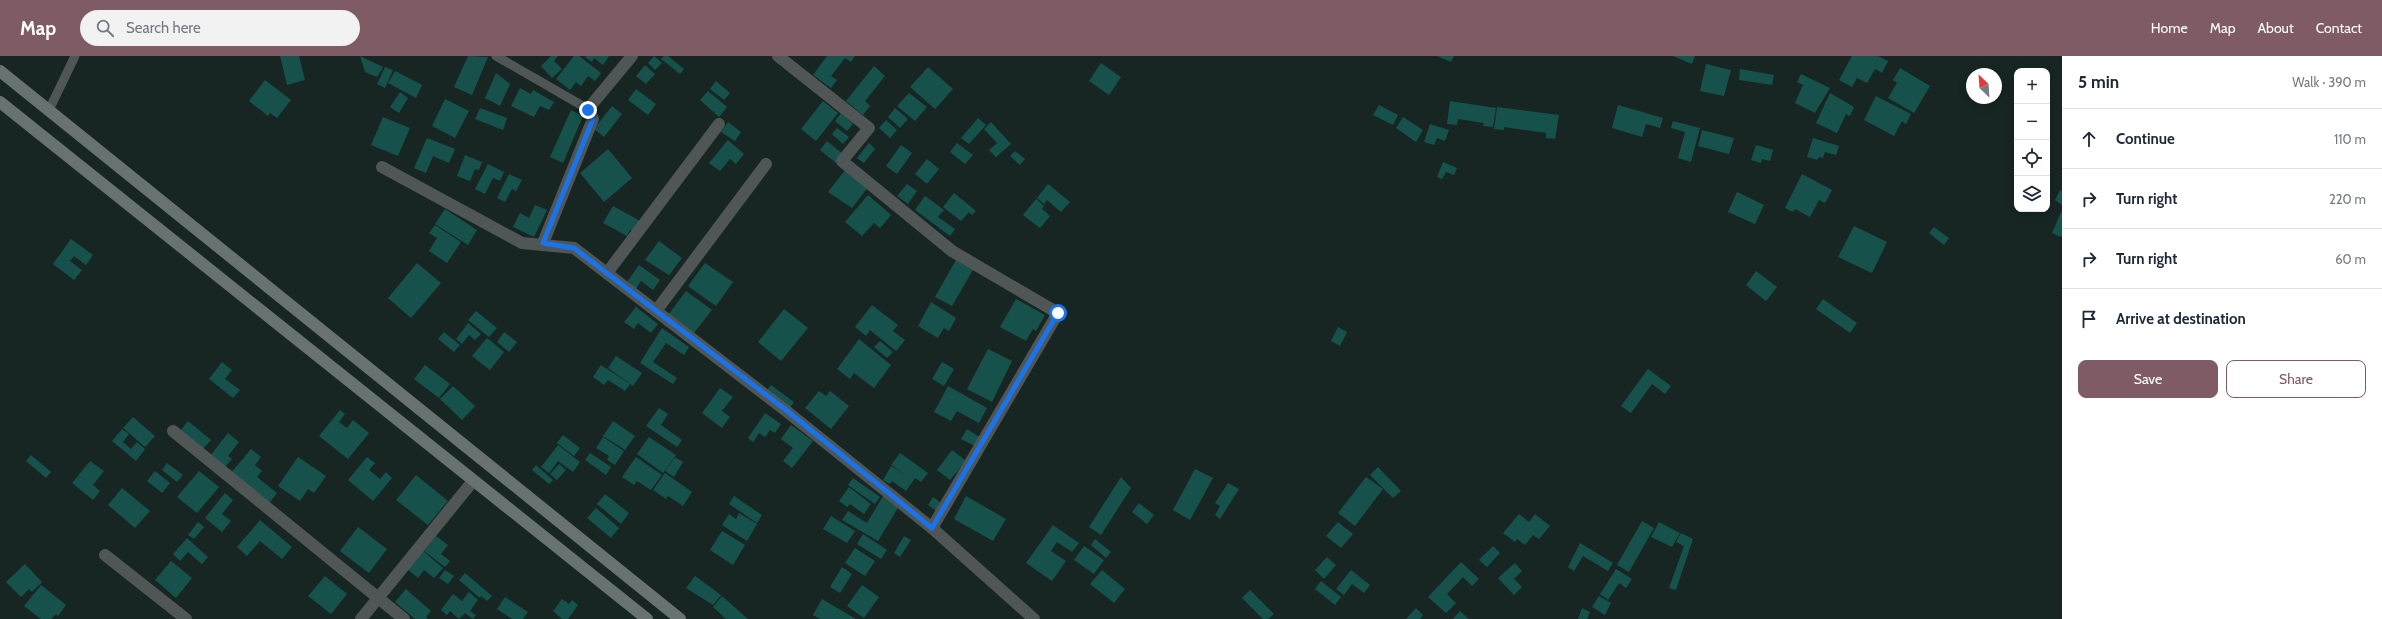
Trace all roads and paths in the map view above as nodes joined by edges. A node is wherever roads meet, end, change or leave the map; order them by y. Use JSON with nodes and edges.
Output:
{"nodes":[{"id":1,"x":75,"y":56,"type":"edge"},
{"id":2,"x":496,"y":56,"type":"edge"},
{"id":3,"x":632,"y":56,"type":"edge"},
{"id":4,"x":778,"y":56,"type":"edge"},
{"id":5,"x":0,"y":71,"type":"edge"},
{"id":6,"x":0,"y":102,"type":"edge"},
{"id":7,"x":49,"y":110,"type":"junction"},
{"id":8,"x":588,"y":110,"type":"junction"},
{"id":9,"x":719,"y":124,"type":"dead end"},
{"id":10,"x":766,"y":164,"type":"dead end"},
{"id":11,"x":382,"y":166,"type":"dead end"},
{"id":12,"x":543,"y":243,"type":"junction"},
{"id":13,"x":607,"y":273,"type":"junction"},
{"id":14,"x":656,"y":310,"type":"junction"},
{"id":15,"x":173,"y":431,"type":"dead end"},
{"id":16,"x":473,"y":481,"type":"junction"},
{"id":17,"x":932,"y":528,"type":"junction"},
{"id":18,"x":105,"y":555,"type":"dead end"},
{"id":19,"x":377,"y":598,"type":"junction"},
{"id":20,"x":186,"y":619,"type":"edge"},
{"id":21,"x":361,"y":619,"type":"edge"},
{"id":22,"x":404,"y":619,"type":"edge"},
{"id":23,"x":647,"y":619,"type":"edge"},
{"id":24,"x":680,"y":619,"type":"edge"},
{"id":25,"x":1034,"y":619,"type":"edge"}],
"edges":[{"from":1,"to":7,"type":"lane"},
{"from":2,"to":8,"type":"lane"},
{"from":3,"to":8,"type":"street"},
{"from":4,"to":17,"type":"street"},
{"from":5,"to":7,"type":"main road"},
{"from":6,"to":16,"type":"main road"},
{"from":7,"to":24,"type":"main road"},
{"from":8,"to":12,"type":"street"},
{"from":9,"to":13,"type":"street"},
{"from":10,"to":14,"type":"street"},
{"from":11,"to":12,"type":"street"},
{"from":12,"to":13,"type":"street"},
{"from":13,"to":14,"type":"street"},
{"from":14,"to":17,"type":"street"},
{"from":15,"to":19,"type":"street"},
{"from":16,"to":19,"type":"street"},
{"from":16,"to":23,"type":"main road"},
{"from":17,"to":25,"type":"street"},
{"from":18,"to":20,"type":"street"},
{"from":19,"to":21,"type":"street"},
{"from":19,"to":22,"type":"street"}]}
